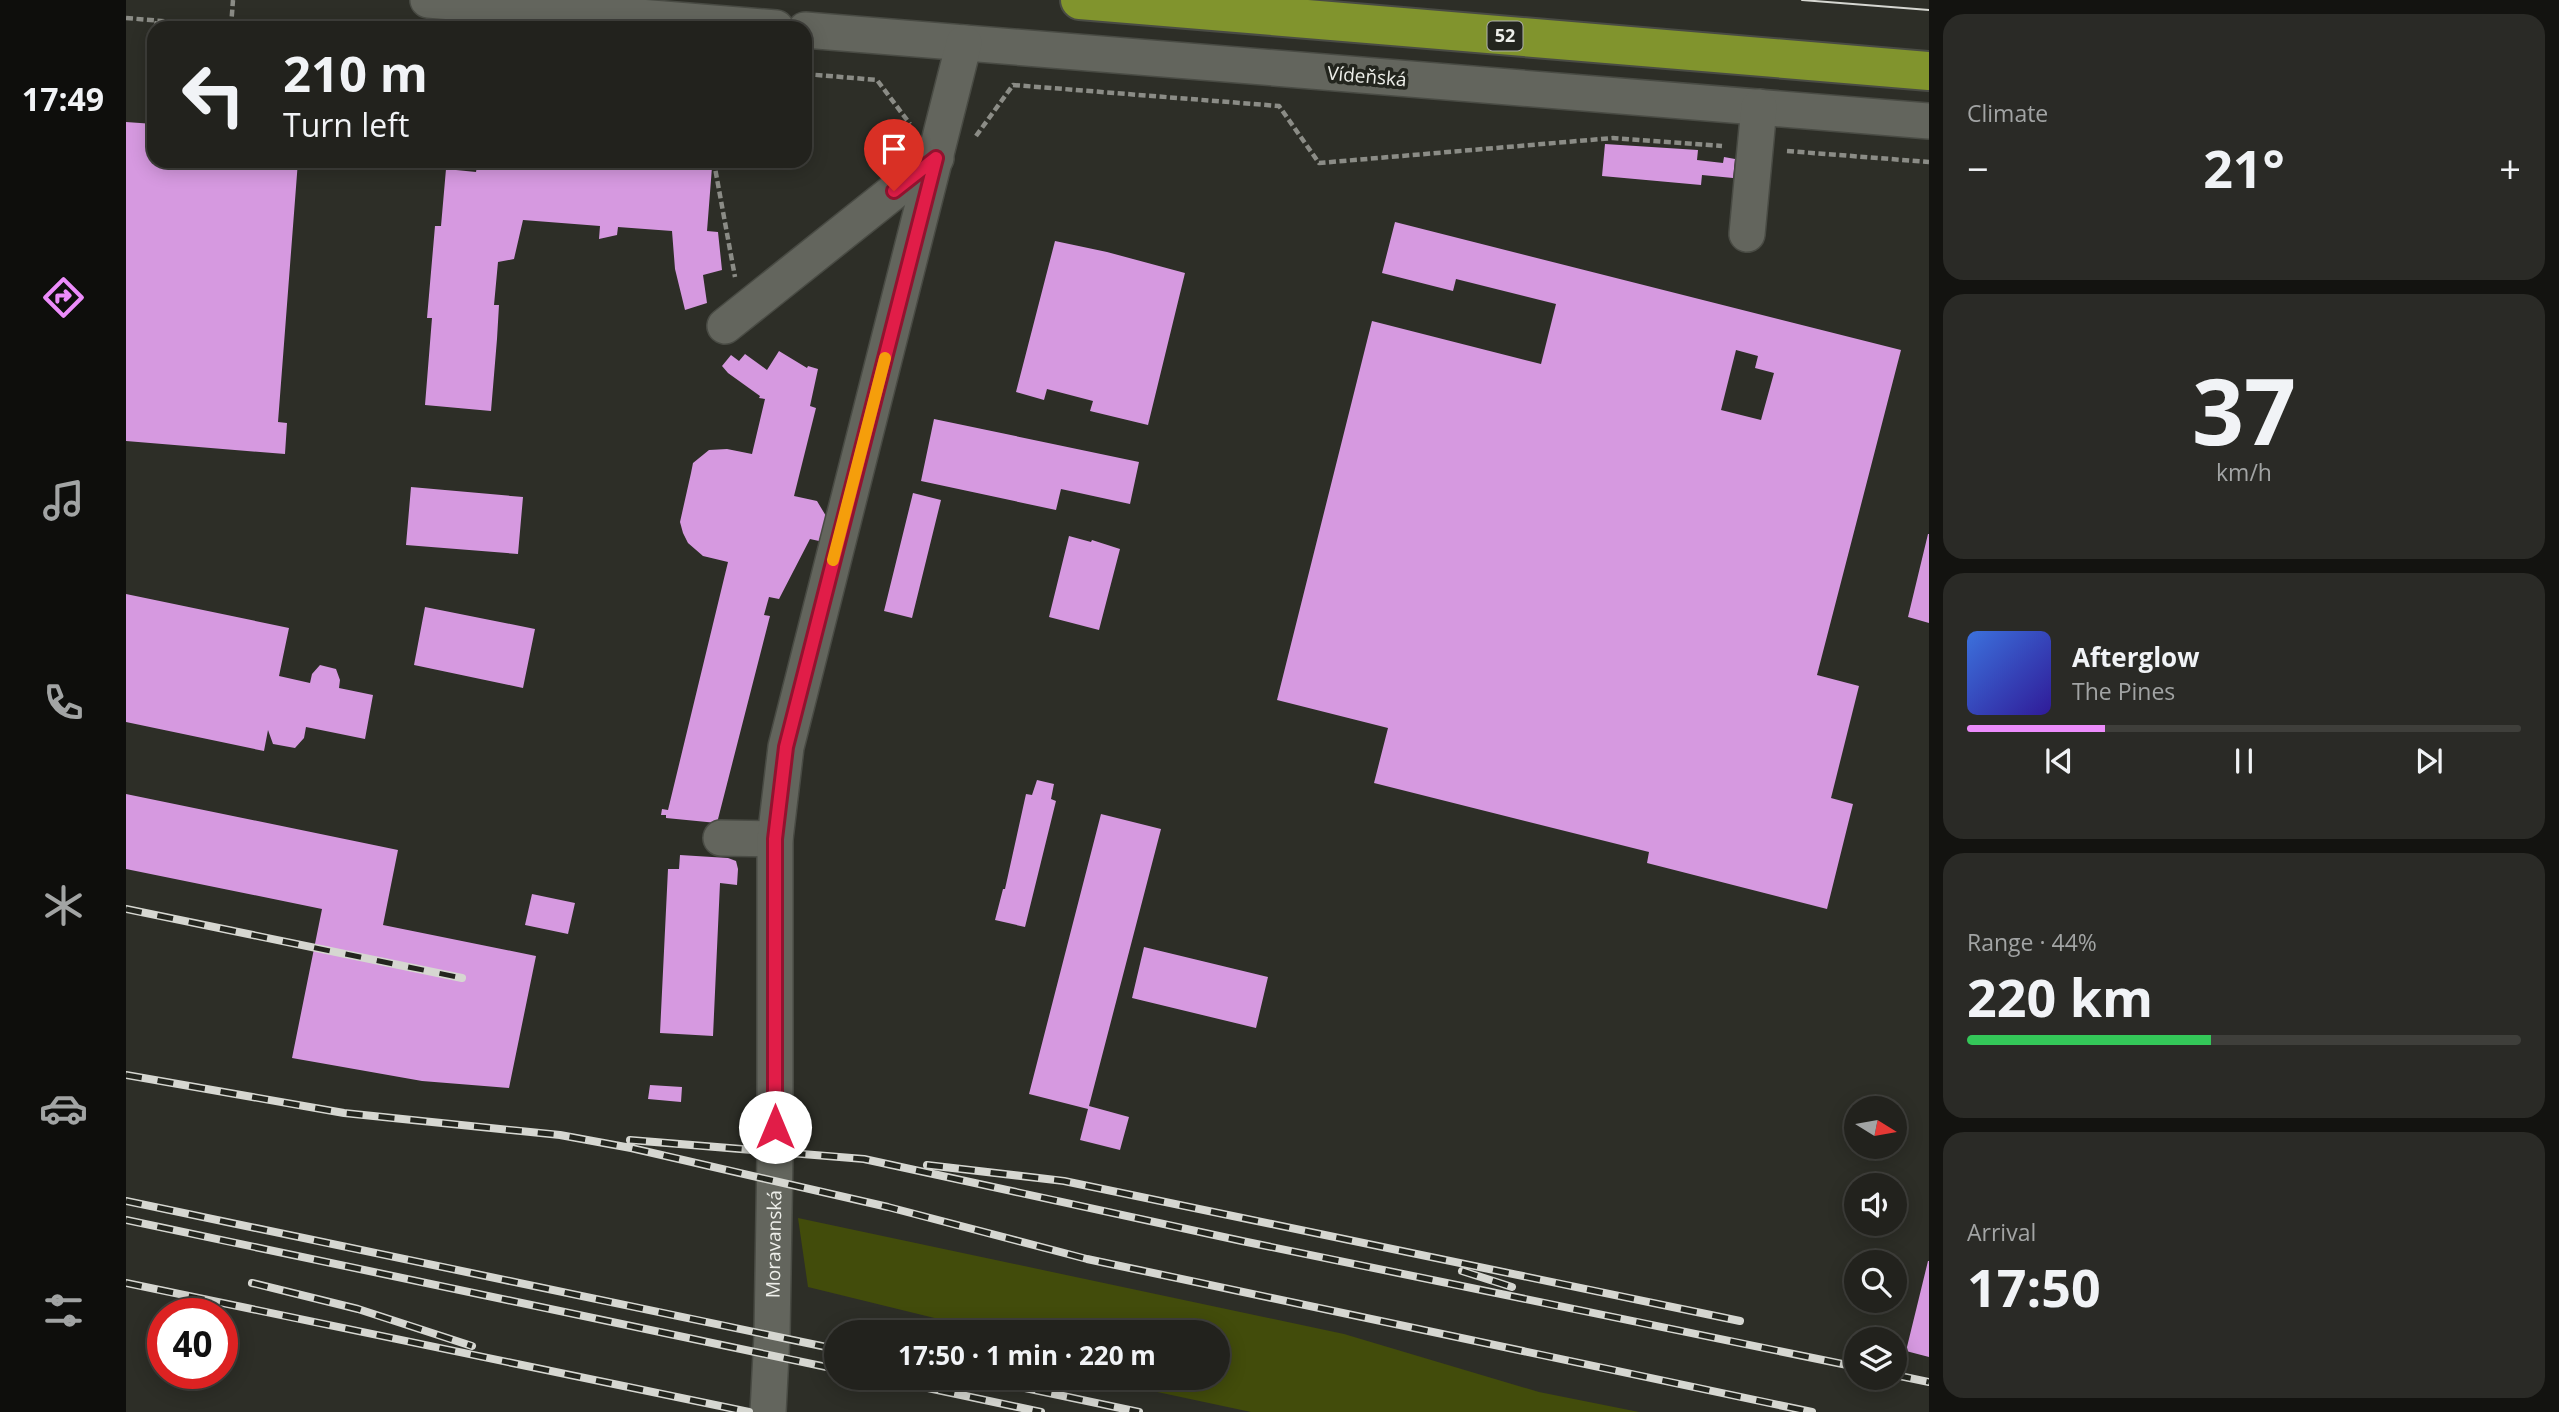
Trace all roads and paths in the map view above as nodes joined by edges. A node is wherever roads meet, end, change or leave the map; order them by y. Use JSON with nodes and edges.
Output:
{"nodes":[{"id":1,"x":233,"y":0,"type":"edge"},
{"id":2,"x":428,"y":0,"type":"edge"},
{"id":3,"x":1080,"y":0,"type":"edge"},
{"id":4,"x":474,"y":16,"type":"edge"},
{"id":5,"x":126,"y":18,"type":"edge"},
{"id":6,"x":157,"y":21,"type":"edge"},
{"id":7,"x":231,"y":21,"type":"edge"},
{"id":8,"x":600,"y":21,"type":"edge"},
{"id":9,"x":812,"y":31,"type":"edge"},
{"id":10,"x":964,"y":43,"type":"junction"},
{"id":11,"x":1929,"y":71,"type":"edge"},
{"id":12,"x":812,"y":75,"type":"edge"},
{"id":13,"x":1759,"y":107,"type":"junction"},
{"id":14,"x":1929,"y":121,"type":"edge"},
{"id":15,"x":1755,"y":149,"type":"junction"},
{"id":16,"x":936,"y":158,"type":"junction"},
{"id":17,"x":1929,"y":163,"type":"edge"},
{"id":18,"x":715,"y":168,"type":"edge"},
{"id":19,"x":1747,"y":234,"type":"dead end"},
{"id":20,"x":737,"y":316,"type":"joint"},
{"id":21,"x":721,"y":838,"type":"dead end"},
{"id":22,"x":775,"y":839,"type":"junction"},
{"id":23,"x":768,"y":1412,"type":"edge"}],
"edges":[{"from":1,"to":7,"type":"path"},
{"from":2,"to":4,"type":"street"},
{"from":3,"to":11,"type":"highway","number":"52"},
{"from":4,"to":8,"type":"street"},
{"from":5,"to":6,"type":"path"},
{"from":9,"to":10,"type":"street","name":"Vídeňská"},
{"from":10,"to":13,"type":"street","name":"Vídeňská"},
{"from":10,"to":16,"type":"street","name":"Moravanská"},
{"from":12,"to":16,"type":"path"},
{"from":13,"to":14,"type":"street","name":"Vídeňská"},
{"from":13,"to":15,"type":"street"},
{"from":15,"to":16,"type":"path"},
{"from":15,"to":17,"type":"path"},
{"from":15,"to":19,"type":"street"},
{"from":16,"to":20,"type":"street"},
{"from":16,"to":22,"type":"street","name":"Moravanská"},
{"from":18,"to":20,"type":"path"},
{"from":21,"to":22,"type":"street"},
{"from":22,"to":23,"type":"street","name":"Moravanská"}]}
